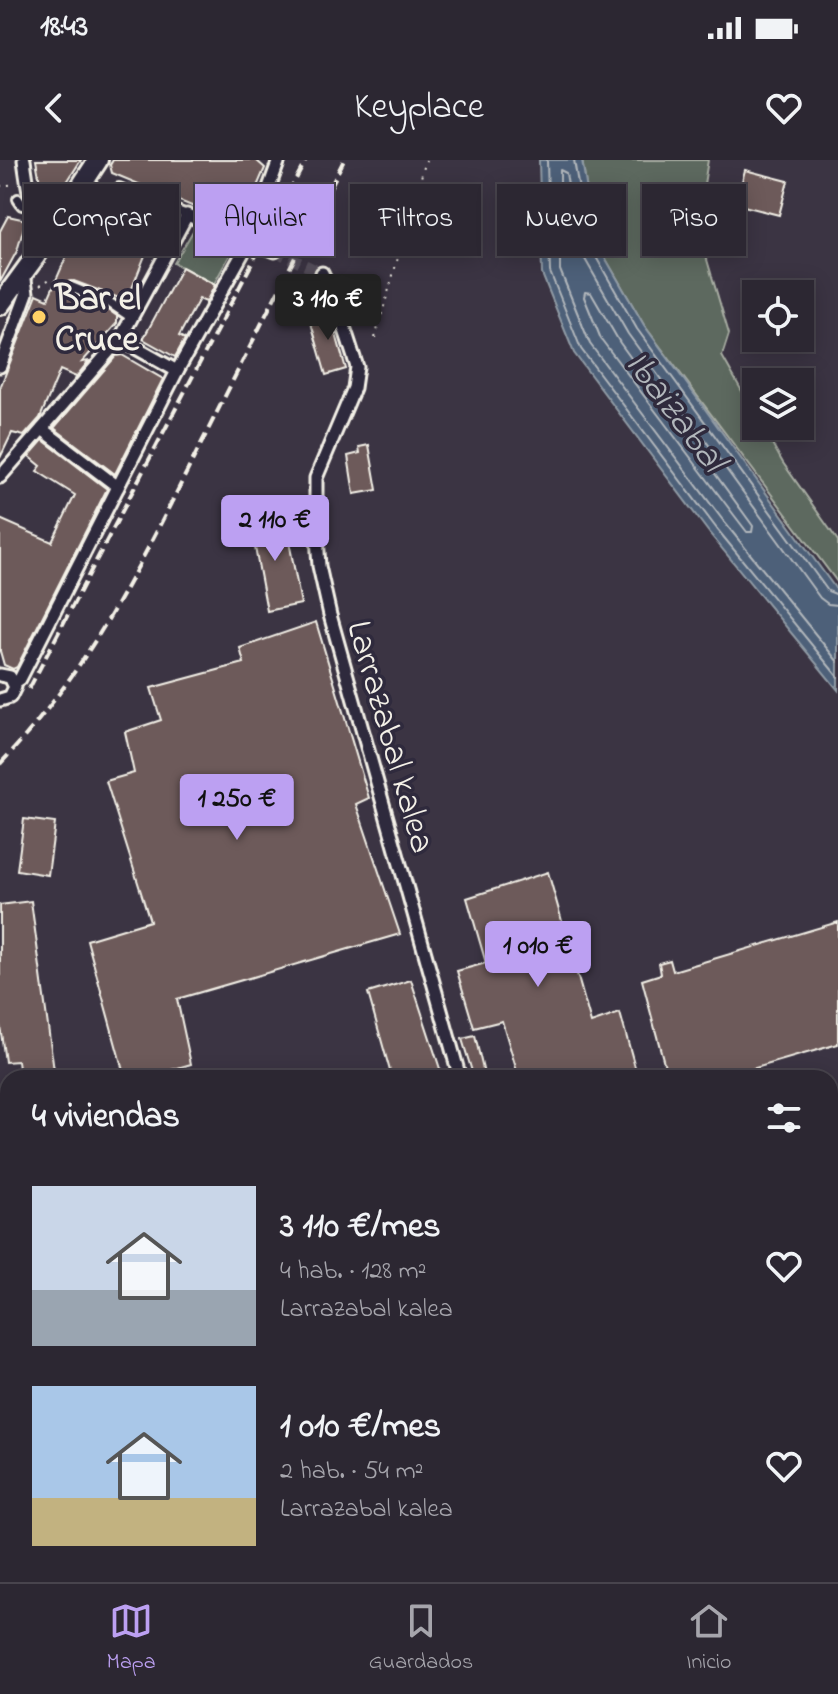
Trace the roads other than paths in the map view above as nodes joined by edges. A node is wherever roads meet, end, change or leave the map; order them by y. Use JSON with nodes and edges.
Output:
{"nodes":[{"id":1,"x":24,"y":160,"type":"edge"},
{"id":2,"x":98,"y":160,"type":"edge"},
{"id":3,"x":279,"y":160,"type":"edge"},
{"id":4,"x":29,"y":184,"type":"edge"},
{"id":5,"x":83,"y":184,"type":"edge"},
{"id":6,"x":270,"y":184,"type":"edge"},
{"id":7,"x":18,"y":199,"type":"dead end"},
{"id":8,"x":24,"y":205,"type":"edge"},
{"id":9,"x":179,"y":212,"type":"edge"},
{"id":10,"x":187,"y":215,"type":"junction"},
{"id":11,"x":195,"y":218,"type":"edge"},
{"id":12,"x":36,"y":256,"type":"edge"},
{"id":13,"x":241,"y":256,"type":"edge"},
{"id":14,"x":24,"y":273,"type":"junction"},
{"id":15,"x":322,"y":273,"type":"tunnel mouth"},
{"id":16,"x":71,"y":287,"type":"dead end"},
{"id":17,"x":0,"y":305,"type":"edge"},
{"id":18,"x":132,"y":318,"type":"junction"},
{"id":19,"x":120,"y":339,"type":"junction"},
{"id":20,"x":0,"y":366,"type":"edge"},
{"id":21,"x":177,"y":371,"type":"junction"},
{"id":22,"x":42,"y":429,"type":"junction"},
{"id":23,"x":0,"y":477,"type":"edge"},
{"id":24,"x":118,"y":487,"type":"junction"},
{"id":25,"x":0,"y":675,"type":"edge"},
{"id":26,"x":14,"y":683,"type":"junction"},
{"id":27,"x":0,"y":700,"type":"edge"},
{"id":28,"x":458,"y":1070,"type":"edge"}],
"edges":[{"from":1,"to":4,"type":"street"},
{"from":2,"to":5,"type":"main road"},
{"from":3,"to":6,"type":"street"},
{"from":7,"to":8,"type":"street"},
{"from":9,"to":10,"type":"street"},
{"from":10,"to":11,"type":"street"},
{"from":10,"to":18,"type":"street"},
{"from":12,"to":14,"type":"main road"},
{"from":13,"to":21,"type":"street"},
{"from":14,"to":17,"type":"main road"},
{"from":14,"to":20,"type":"street"},
{"from":15,"to":28,"type":"street","name":"Larrazabal kalea"},
{"from":16,"to":18,"type":"street"},
{"from":18,"to":19,"type":"street"},
{"from":19,"to":21,"type":"street"},
{"from":19,"to":22,"type":"street"},
{"from":21,"to":24,"type":"street"},
{"from":22,"to":23,"type":"street"},
{"from":22,"to":24,"type":"street"},
{"from":24,"to":26,"type":"street"},
{"from":25,"to":26,"type":"street"},
{"from":26,"to":27,"type":"street"}]}
